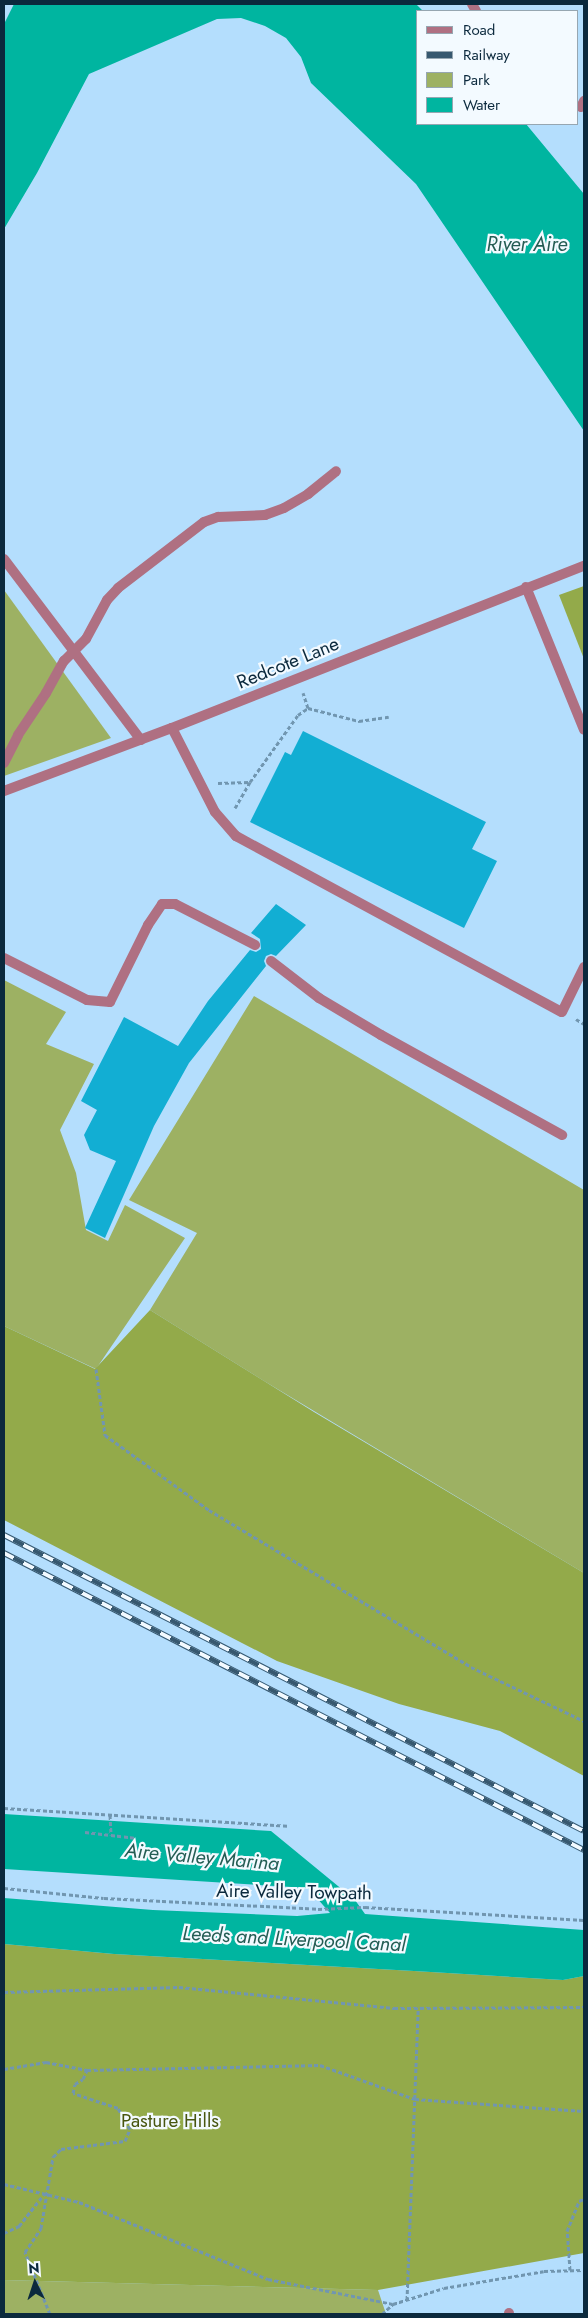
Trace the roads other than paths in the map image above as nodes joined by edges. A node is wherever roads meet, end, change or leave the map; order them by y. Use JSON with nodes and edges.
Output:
{"nodes":[{"id":1,"x":336,"y":470,"type":"dead end"},
{"id":2,"x":4,"y":558,"type":"edge"},
{"id":3,"x":584,"y":566,"type":"edge"},
{"id":4,"x":526,"y":587,"type":"junction"},
{"id":5,"x":75,"y":650,"type":"junction"},
{"id":6,"x":172,"y":728,"type":"junction"},
{"id":7,"x":584,"y":730,"type":"edge"},
{"id":8,"x":141,"y":740,"type":"junction"},
{"id":9,"x":4,"y":763,"type":"edge"},
{"id":10,"x":4,"y":791,"type":"edge"},
{"id":11,"x":255,"y":945,"type":"dead end"},
{"id":12,"x":4,"y":958,"type":"edge"},
{"id":13,"x":271,"y":961,"type":"dead end"},
{"id":14,"x":584,"y":967,"type":"edge"},
{"id":15,"x":562,"y":1135,"type":"dead end"}],
"edges":[{"from":1,"to":5,"type":"street"},
{"from":2,"to":5,"type":"street"},
{"from":3,"to":4,"type":"street","name":"Redcote Lane"},
{"from":4,"to":6,"type":"street","name":"Redcote Lane"},
{"from":4,"to":7,"type":"street"},
{"from":5,"to":8,"type":"street"},
{"from":5,"to":9,"type":"street"},
{"from":6,"to":8,"type":"street","name":"Redcote Lane"},
{"from":6,"to":14,"type":"street"},
{"from":8,"to":10,"type":"street","name":"Redcote Lane"},
{"from":11,"to":12,"type":"street"},
{"from":13,"to":15,"type":"street"}]}
